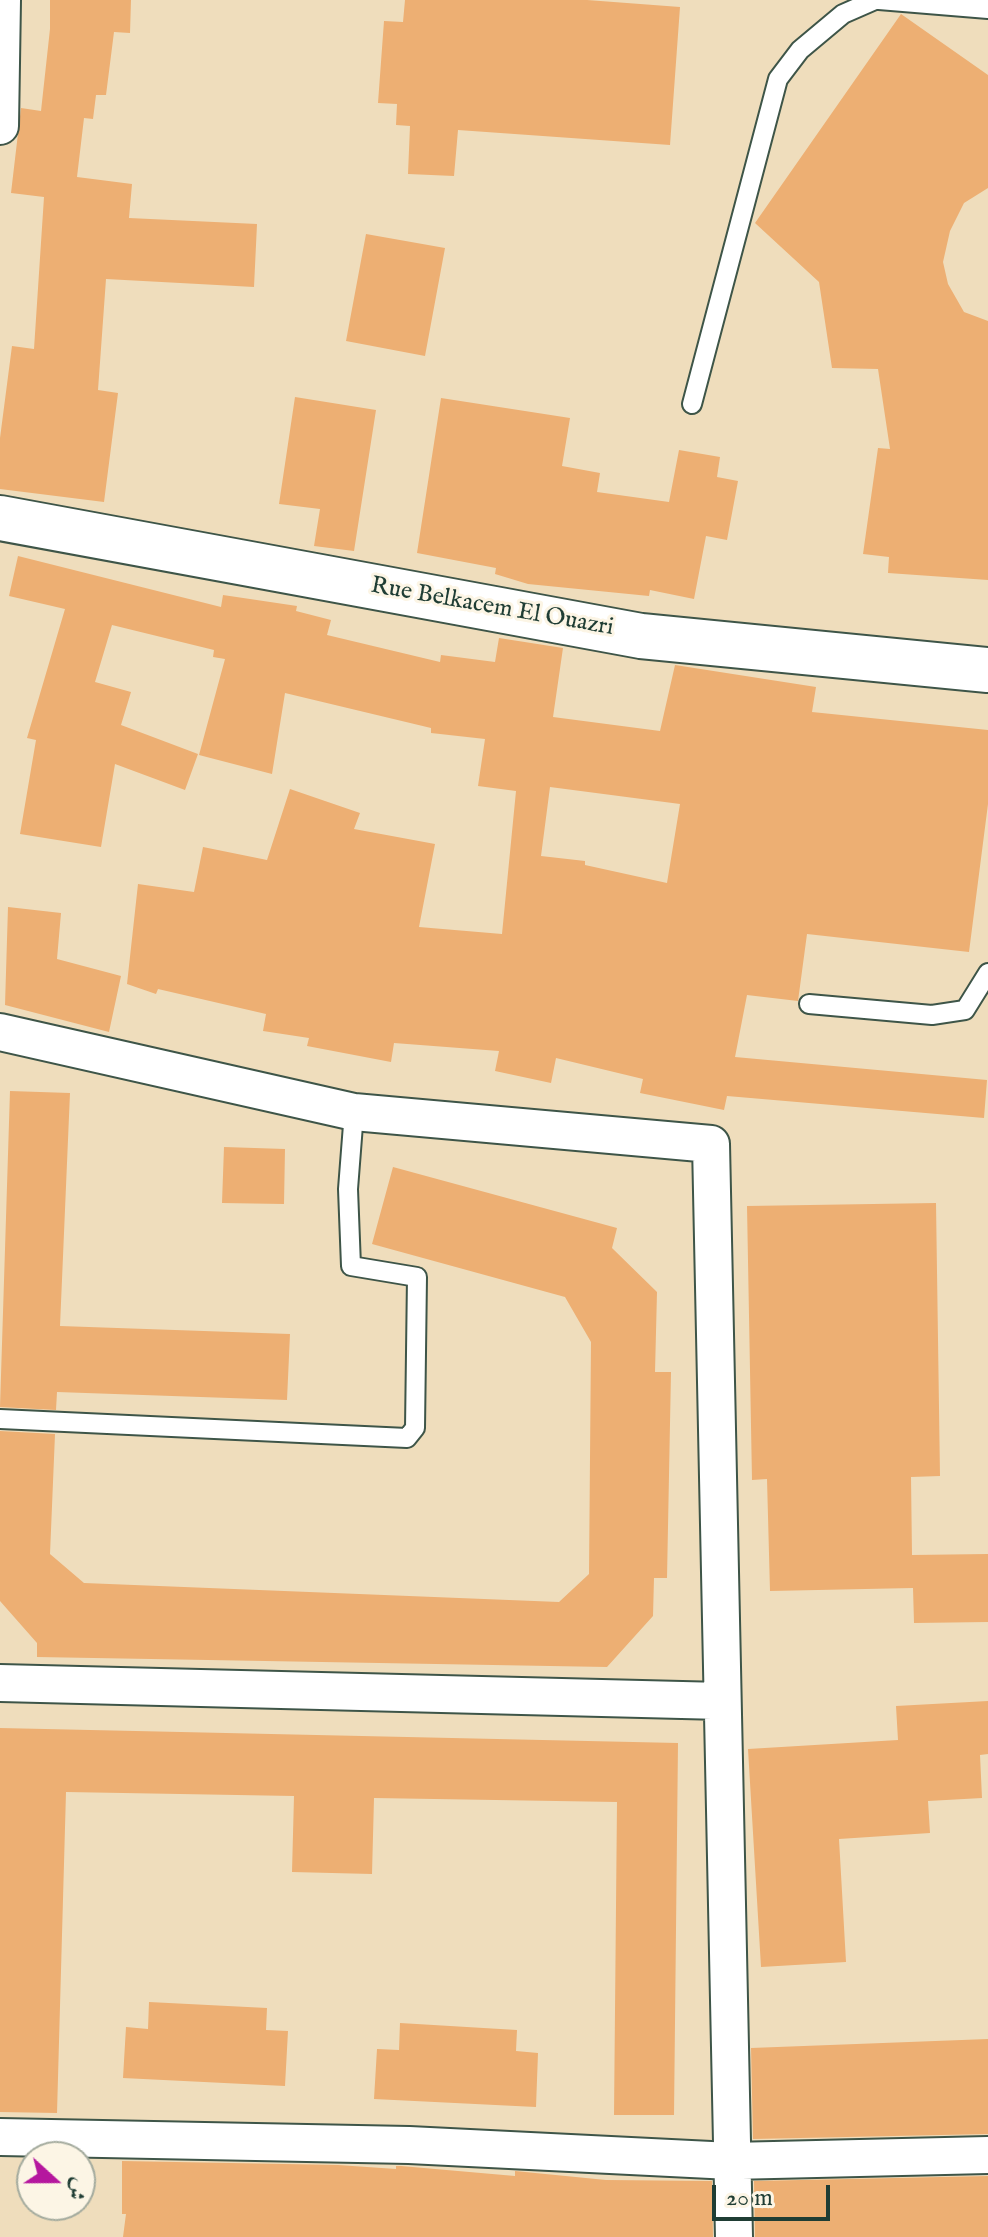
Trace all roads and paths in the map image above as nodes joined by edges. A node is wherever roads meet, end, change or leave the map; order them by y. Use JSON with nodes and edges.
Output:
{"nodes":[{"id":1,"x":2,"y":0,"type":"edge"},
{"id":2,"x":877,"y":0,"type":"edge"},
{"id":3,"x":988,"y":9,"type":"edge"},
{"id":4,"x":0,"y":126,"type":"edge"},
{"id":5,"x":692,"y":404,"type":"dead end"},
{"id":6,"x":0,"y":518,"type":"edge"},
{"id":7,"x":988,"y":670,"type":"edge"},
{"id":8,"x":988,"y":973,"type":"edge"},
{"id":9,"x":809,"y":1004,"type":"dead end"},
{"id":10,"x":0,"y":1032,"type":"edge"},
{"id":11,"x":354,"y":1112,"type":"junction"},
{"id":12,"x":0,"y":1419,"type":"edge"},
{"id":13,"x":0,"y":1683,"type":"edge"},
{"id":14,"x":722,"y":1701,"type":"junction"},
{"id":15,"x":0,"y":2137,"type":"edge"},
{"id":16,"x":988,"y":2155,"type":"edge"},
{"id":17,"x":731,"y":2161,"type":"junction"},
{"id":18,"x":734,"y":2237,"type":"edge"}],
"edges":[{"from":1,"to":4,"type":"street"},
{"from":2,"to":3,"type":"lane"},
{"from":2,"to":5,"type":"lane"},
{"from":6,"to":7,"type":"street","name":"Rue Belkacem El Ouazri"},
{"from":8,"to":9,"type":"lane"},
{"from":10,"to":11,"type":"street"},
{"from":11,"to":12,"type":"lane"},
{"from":11,"to":14,"type":"street"},
{"from":13,"to":14,"type":"street"},
{"from":14,"to":17,"type":"street"},
{"from":15,"to":17,"type":"street"},
{"from":16,"to":17,"type":"street"},
{"from":17,"to":18,"type":"street"}]}
